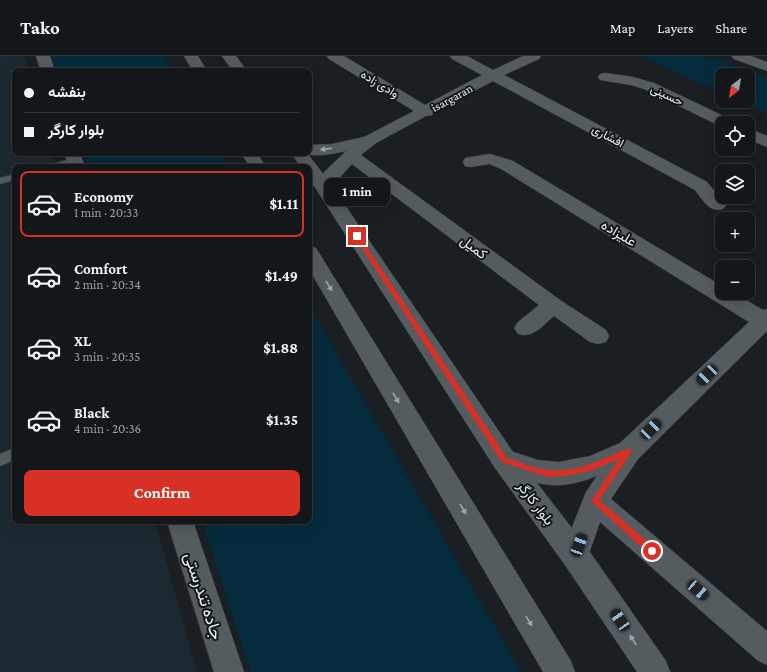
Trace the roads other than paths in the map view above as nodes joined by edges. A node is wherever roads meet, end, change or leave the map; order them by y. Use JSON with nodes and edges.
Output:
{"nodes":[{"id":1,"x":43,"y":56,"type":"edge"},
{"id":2,"x":191,"y":56,"type":"edge"},
{"id":3,"x":229,"y":56,"type":"edge"},
{"id":4,"x":334,"y":56,"type":"edge"},
{"id":5,"x":457,"y":56,"type":"edge"},
{"id":6,"x":534,"y":56,"type":"edge"},
{"id":7,"x":739,"y":56,"type":"edge"},
{"id":8,"x":767,"y":67,"type":"edge"},
{"id":9,"x":47,"y":68,"type":"edge"},
{"id":10,"x":198,"y":68,"type":"edge"},
{"id":11,"x":238,"y":68,"type":"edge"},
{"id":12,"x":493,"y":75,"type":"junction"},
{"id":13,"x":605,"y":77,"type":"dead end"},
{"id":14,"x":427,"y":112,"type":"junction"},
{"id":15,"x":715,"y":118,"type":"edge"},
{"id":16,"x":755,"y":136,"type":"edge"},
{"id":17,"x":370,"y":140,"type":"junction"},
{"id":18,"x":767,"y":142,"type":"edge"},
{"id":19,"x":312,"y":150,"type":"edge"},
{"id":20,"x":351,"y":155,"type":"junction"},
{"id":21,"x":75,"y":160,"type":"edge"},
{"id":22,"x":470,"y":162,"type":"dead end"},
{"id":23,"x":61,"y":164,"type":"edge"},
{"id":24,"x":312,"y":171,"type":"edge"},
{"id":25,"x":12,"y":178,"type":"edge"},
{"id":26,"x":0,"y":181,"type":"edge"},
{"id":27,"x":322,"y":184,"type":"junction"},
{"id":28,"x":717,"y":205,"type":"dead end"},
{"id":29,"x":312,"y":258,"type":"edge"},
{"id":30,"x":553,"y":305,"type":"junction"},
{"id":31,"x":766,"y":320,"type":"edge"},
{"id":32,"x":525,"y":328,"type":"dead end"},
{"id":33,"x":598,"y":336,"type":"dead end"},
{"id":34,"x":629,"y":451,"type":"junction"},
{"id":35,"x":12,"y":455,"type":"edge"},
{"id":36,"x":0,"y":460,"type":"edge"},
{"id":37,"x":504,"y":460,"type":"junction"},
{"id":38,"x":594,"y":501,"type":"junction"},
{"id":39,"x":181,"y":524,"type":"edge"},
{"id":40,"x":575,"y":555,"type":"junction"},
{"id":41,"x":767,"y":650,"type":"edge"},
{"id":42,"x":229,"y":672,"type":"edge"},
{"id":43,"x":560,"y":672,"type":"edge"},
{"id":44,"x":655,"y":672,"type":"edge"}],
"edges":[{"from":1,"to":9,"type":"street"},
{"from":2,"to":10,"type":"street"},
{"from":3,"to":11,"type":"street"},
{"from":4,"to":14,"type":"street","name":"وادی زاده"},
{"from":5,"to":12,"type":"street","name":"افشاری"},
{"from":6,"to":12,"type":"street","name":"isargaran"},
{"from":7,"to":8,"type":"street"},
{"from":12,"to":14,"type":"street","name":"isargaran"},
{"from":12,"to":28,"type":"street","name":"افشاری"},
{"from":13,"to":15,"type":"street","name":"حسینی"},
{"from":14,"to":17,"type":"street","name":"isargaran"},
{"from":16,"to":18,"type":"street"},
{"from":17,"to":19,"type":"street","one_way":true},
{"from":17,"to":20,"type":"street"},
{"from":20,"to":27,"type":"street"},
{"from":20,"to":30,"type":"street","name":"کمیل"},
{"from":21,"to":23,"type":"lane"},
{"from":22,"to":31,"type":"street","name":"علیزاده"},
{"from":24,"to":27,"type":"street","name":"بلوار کارگر"},
{"from":25,"to":26,"type":"lane"},
{"from":27,"to":37,"type":"street","name":"بلوار کارگر"},
{"from":29,"to":43,"type":"street","one_way":true},
{"from":30,"to":32,"type":"street"},
{"from":30,"to":33,"type":"street","name":"کمیل"},
{"from":31,"to":34,"type":"street"},
{"from":34,"to":37,"type":"street"},
{"from":34,"to":38,"type":"street"},
{"from":35,"to":36,"type":"lane"},
{"from":37,"to":40,"type":"street","name":"بلوار کارگر"},
{"from":38,"to":40,"type":"street"},
{"from":38,"to":41,"type":"street"},
{"from":39,"to":42,"type":"street","name":"جاده تندرستی"},
{"from":44,"to":40,"type":"street","name":"بلوار کارگر","one_way":true}]}
